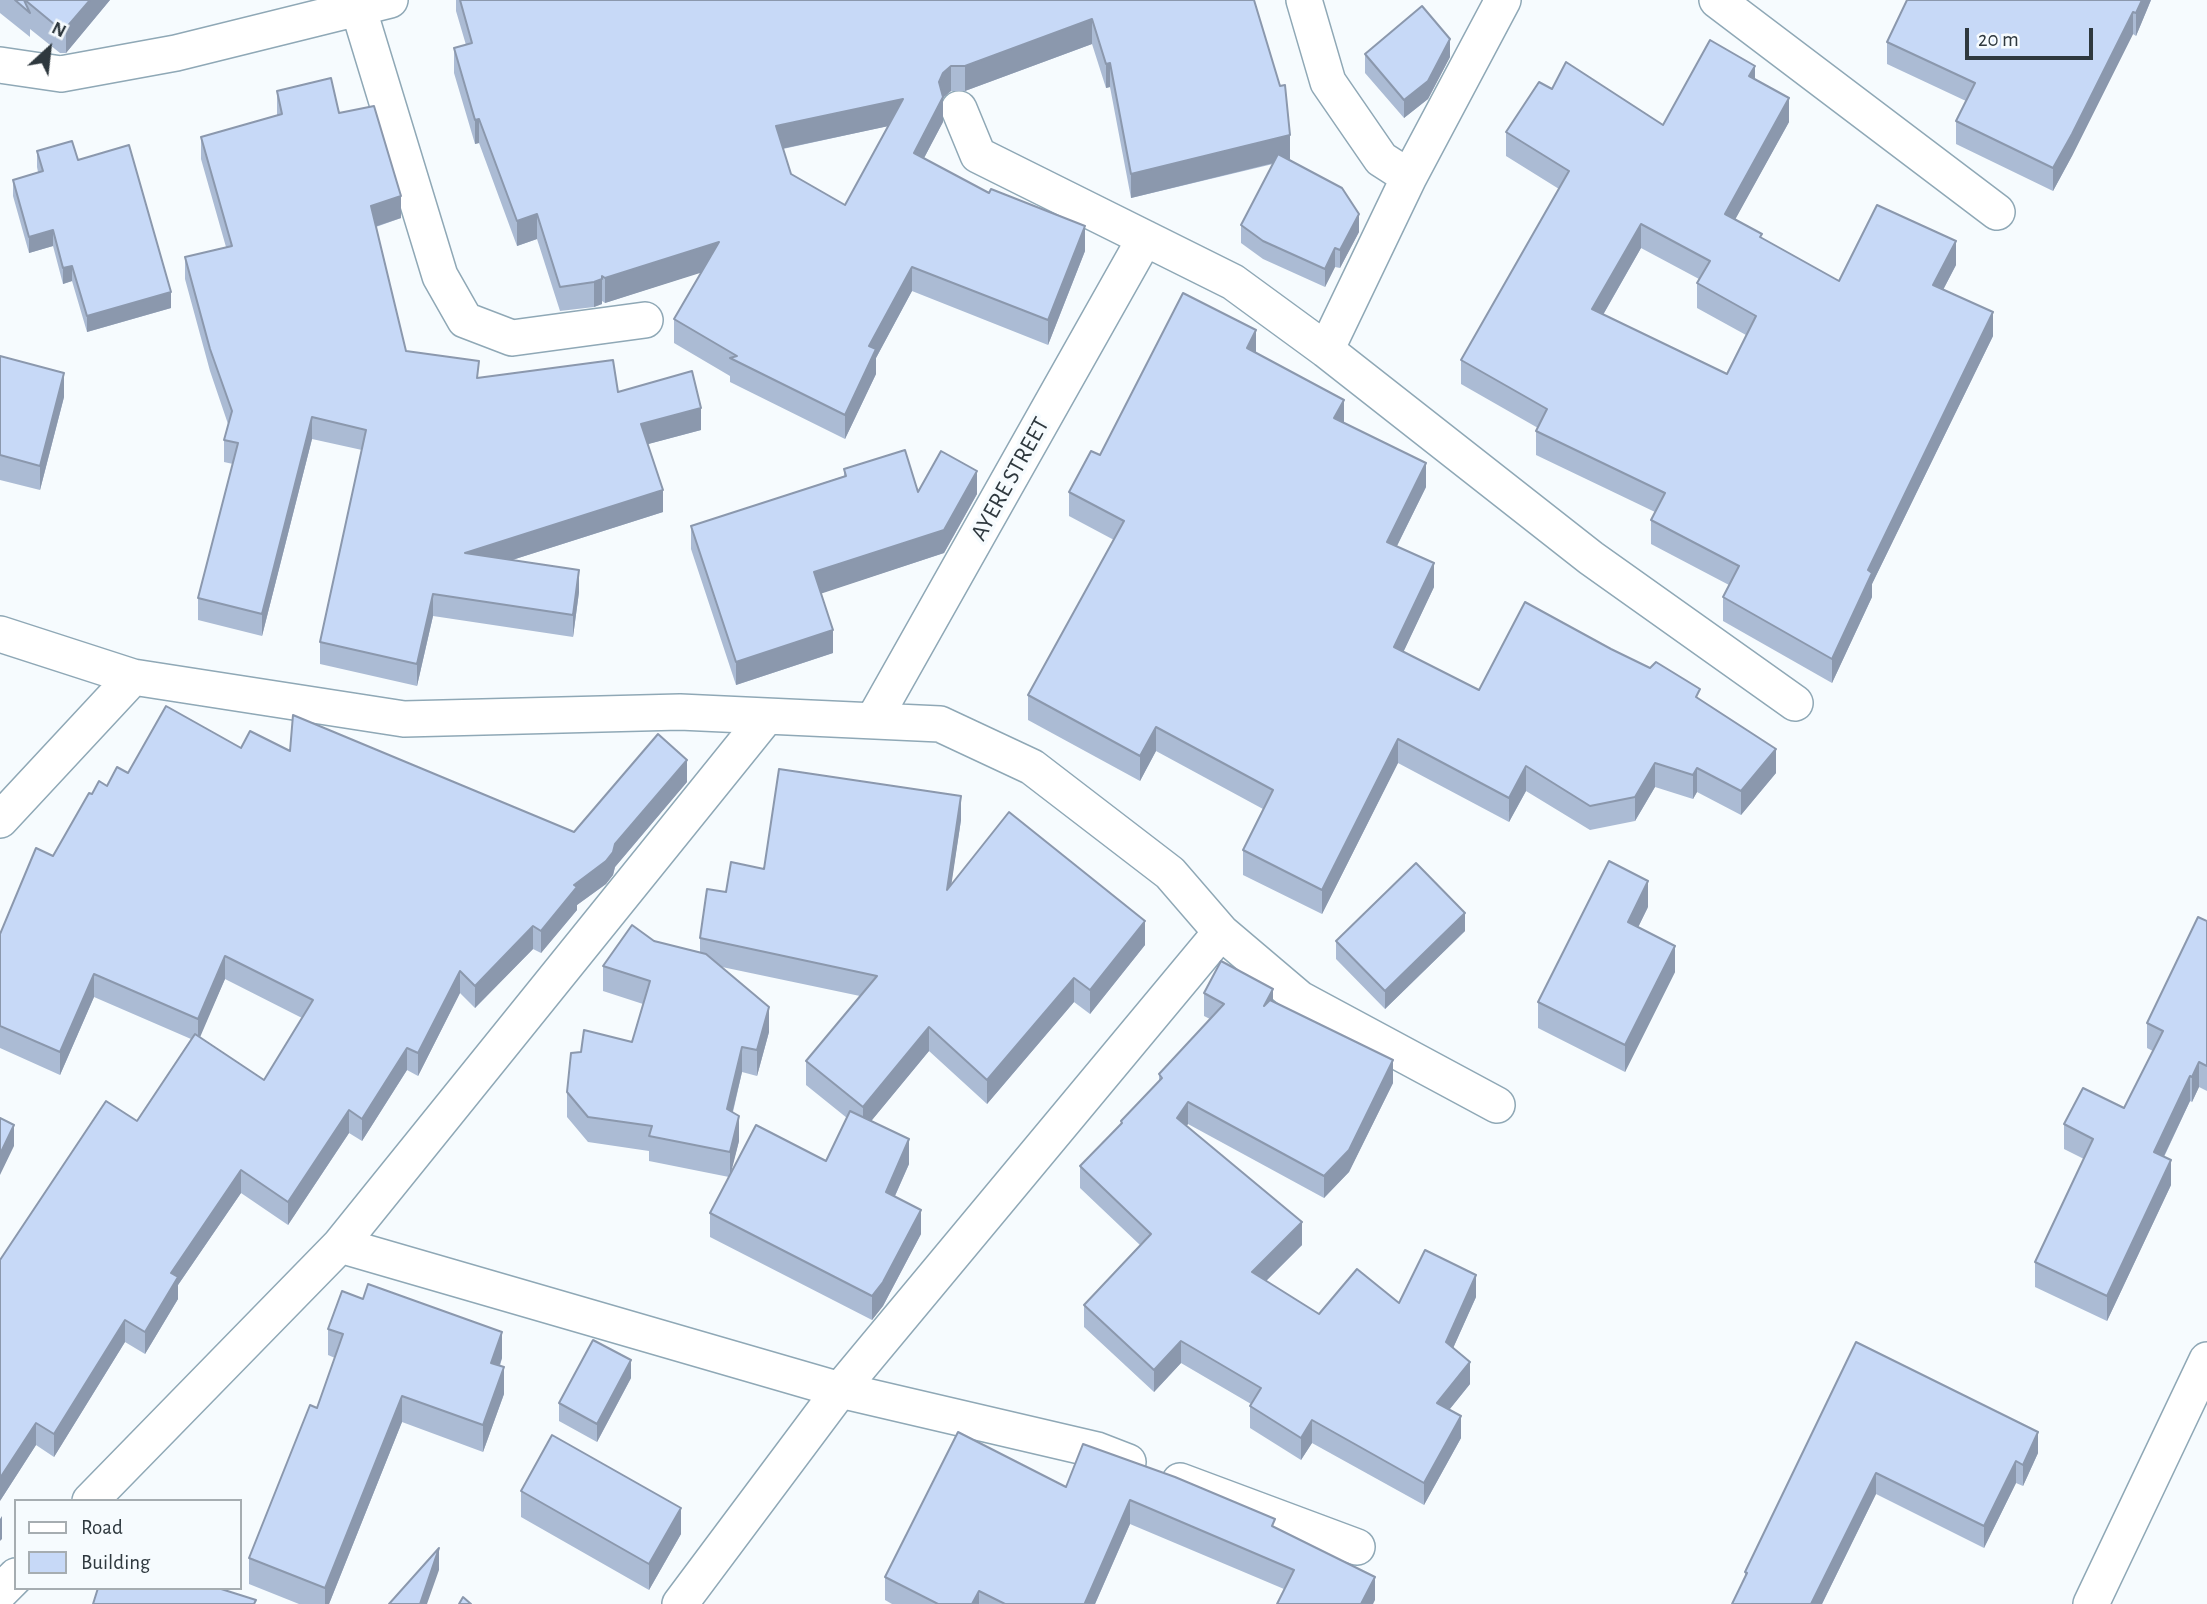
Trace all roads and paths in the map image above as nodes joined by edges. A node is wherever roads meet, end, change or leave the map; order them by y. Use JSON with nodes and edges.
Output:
{"nodes":[{"id":1,"x":1304,"y":0,"type":"edge"},
{"id":2,"x":1503,"y":0,"type":"edge"},
{"id":3,"x":1717,"y":0,"type":"edge"},
{"id":4,"x":374,"y":4,"type":"edge"},
{"id":5,"x":0,"y":65,"type":"edge"},
{"id":6,"x":959,"y":109,"type":"dead end"},
{"id":7,"x":1409,"y":177,"type":"junction"},
{"id":8,"x":1997,"y":212,"type":"dead end"},
{"id":9,"x":1145,"y":238,"type":"junction"},
{"id":10,"x":645,"y":320,"type":"dead end"},
{"id":11,"x":1326,"y":350,"type":"junction"},
{"id":12,"x":0,"y":634,"type":"edge"},
{"id":13,"x":133,"y":677,"type":"junction"},
{"id":14,"x":1795,"y":704,"type":"dead end"},
{"id":15,"x":765,"y":717,"type":"junction"},
{"id":16,"x":874,"y":719,"type":"junction"},
{"id":17,"x":0,"y":820,"type":"edge"},
{"id":18,"x":1220,"y":932,"type":"junction"},
{"id":19,"x":1497,"y":1105,"type":"dead end"},
{"id":20,"x":340,"y":1245,"type":"junction"},
{"id":21,"x":2207,"y":1360,"type":"edge"},
{"id":22,"x":840,"y":1390,"type":"junction"},
{"id":23,"x":92,"y":1499,"type":"edge"},
{"id":24,"x":1357,"y":1547,"type":"dead end"},
{"id":25,"x":14,"y":1578,"type":"edge"},
{"id":26,"x":0,"y":1592,"type":"edge"},
{"id":27,"x":680,"y":1604,"type":"edge"},
{"id":28,"x":2091,"y":1604,"type":"edge"}],
"edges":[{"from":1,"to":7,"type":"street"},
{"from":2,"to":7,"type":"street"},
{"from":3,"to":8,"type":"street"},
{"from":4,"to":5,"type":"street"},
{"from":4,"to":10,"type":"street"},
{"from":6,"to":9,"type":"street"},
{"from":7,"to":11,"type":"street"},
{"from":9,"to":11,"type":"street"},
{"from":9,"to":16,"type":"street","name":"AYERE STREET"},
{"from":11,"to":14,"type":"street"},
{"from":12,"to":13,"type":"street"},
{"from":13,"to":15,"type":"street"},
{"from":13,"to":17,"type":"street"},
{"from":15,"to":16,"type":"street"},
{"from":15,"to":20,"type":"street"},
{"from":16,"to":18,"type":"street"},
{"from":18,"to":19,"type":"street"},
{"from":18,"to":22,"type":"street"},
{"from":20,"to":22,"type":"street"},
{"from":20,"to":23,"type":"street"},
{"from":21,"to":28,"type":"street"},
{"from":22,"to":24,"type":"street"},
{"from":22,"to":27,"type":"street"},
{"from":25,"to":26,"type":"street"}]}
